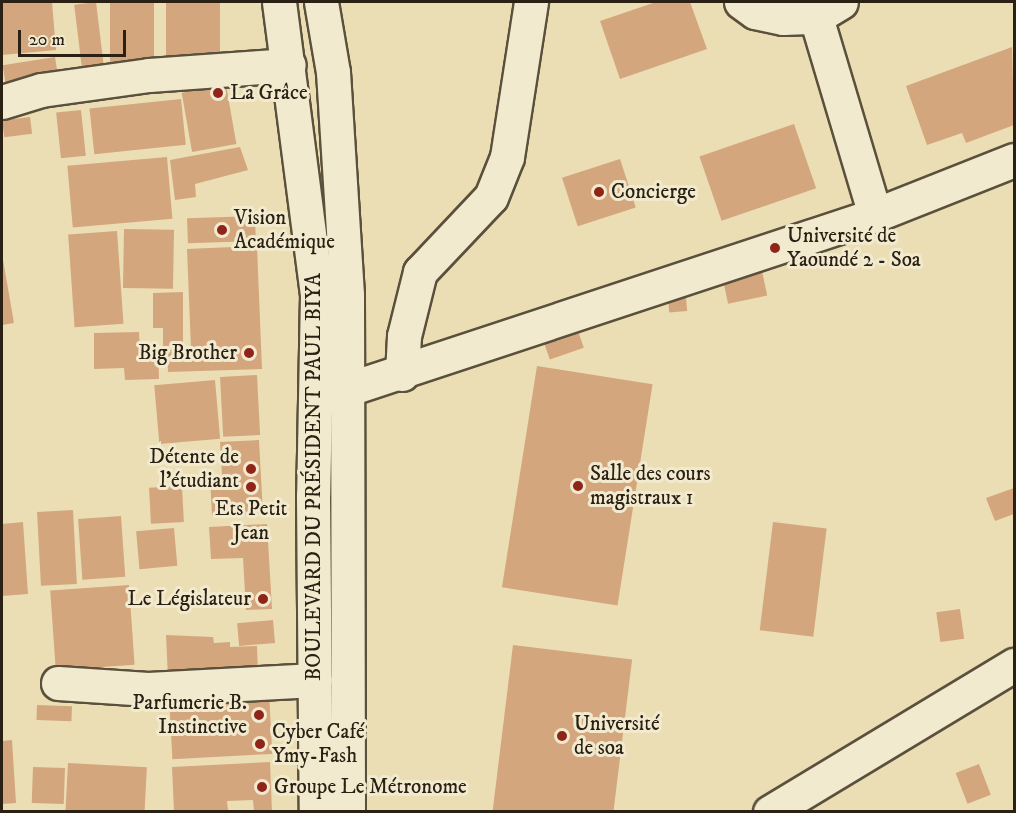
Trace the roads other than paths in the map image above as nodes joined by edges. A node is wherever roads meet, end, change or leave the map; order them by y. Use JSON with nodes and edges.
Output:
{"nodes":[{"id":1,"x":279,"y":2,"type":"edge"},
{"id":2,"x":321,"y":2,"type":"edge"},
{"id":3,"x":531,"y":2,"type":"edge"},
{"id":4,"x":741,"y":2,"type":"edge"},
{"id":5,"x":829,"y":9,"type":"edge"},
{"id":6,"x":289,"y":65,"type":"junction"},
{"id":7,"x":2,"y":102,"type":"edge"},
{"id":8,"x":1014,"y":160,"type":"edge"},
{"id":9,"x":875,"y":216,"type":"junction"},
{"id":10,"x":402,"y":374,"type":"junction"},
{"id":11,"x":348,"y":389,"type":"junction"},
{"id":12,"x":315,"y":400,"type":"junction"},
{"id":13,"x":1014,"y":665,"type":"edge"},
{"id":14,"x":315,"y":680,"type":"junction"},
{"id":15,"x":58,"y":682,"type":"dead end"},
{"id":16,"x":316,"y":812,"type":"edge"},
{"id":17,"x":348,"y":812,"type":"edge"},
{"id":18,"x":770,"y":812,"type":"edge"}],
"edges":[{"from":1,"to":6,"type":"street","name":"BOULEVARD DU PRÉSIDENT PAUL BIYA"},
{"from":2,"to":11,"type":"street","name":"BOULEVARD DU PRÉSIDENT PAUL BIYA"},
{"from":3,"to":10,"type":"street"},
{"from":4,"to":5,"type":"street"},
{"from":5,"to":9,"type":"street"},
{"from":6,"to":7,"type":"street"},
{"from":6,"to":12,"type":"street","name":"BOULEVARD DU PRÉSIDENT PAUL BIYA"},
{"from":8,"to":9,"type":"street"},
{"from":9,"to":10,"type":"street"},
{"from":10,"to":11,"type":"street"},
{"from":11,"to":12,"type":"street"},
{"from":11,"to":17,"type":"street","name":"BOULEVARD DU PRÉSIDENT PAUL BIYA"},
{"from":12,"to":14,"type":"street","name":"BOULEVARD DU PRÉSIDENT PAUL BIYA"},
{"from":13,"to":18,"type":"street"},
{"from":14,"to":15,"type":"street"},
{"from":14,"to":16,"type":"street","name":"BOULEVARD DU PRÉSIDENT PAUL BIYA"}]}
